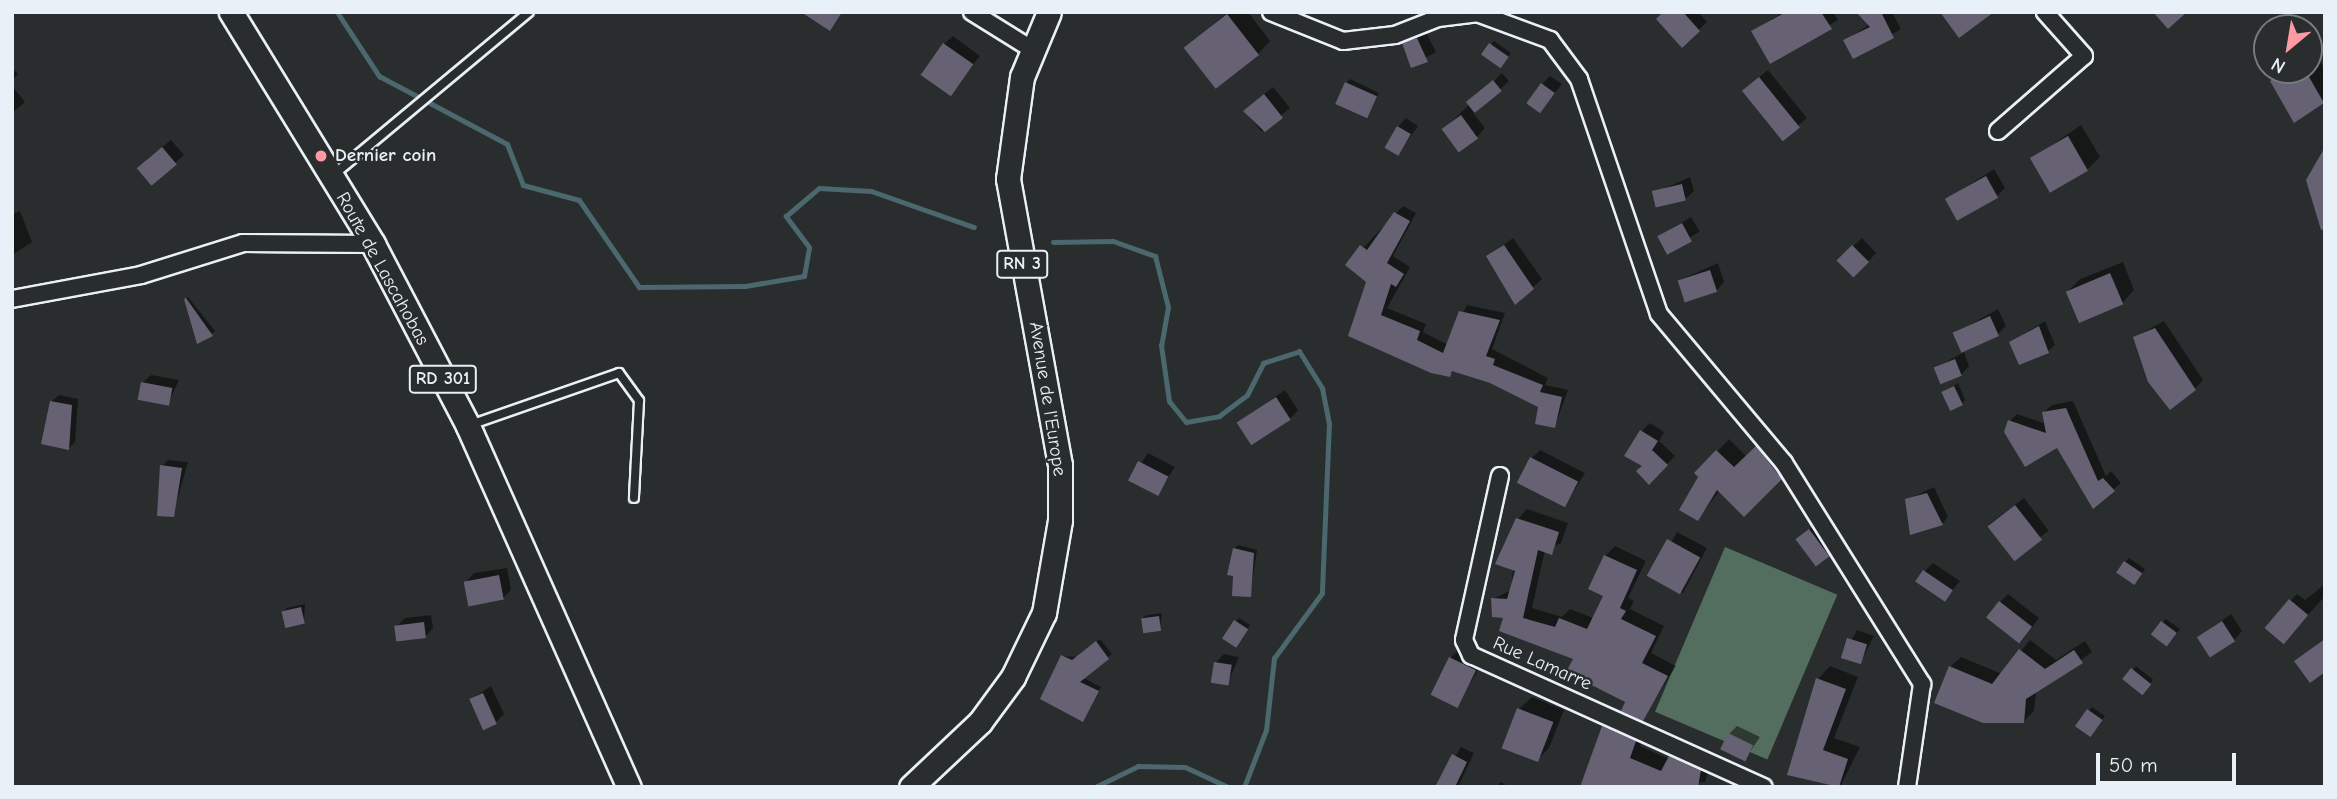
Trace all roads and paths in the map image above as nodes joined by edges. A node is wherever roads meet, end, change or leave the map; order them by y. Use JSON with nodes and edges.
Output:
{"nodes":[{"id":1,"x":230,"y":12,"type":"edge"},
{"id":2,"x":529,"y":12,"type":"edge"},
{"id":3,"x":972,"y":12,"type":"edge"},
{"id":4,"x":1049,"y":12,"type":"edge"},
{"id":5,"x":1270,"y":12,"type":"edge"},
{"id":6,"x":2045,"y":12,"type":"edge"},
{"id":7,"x":1033,"y":50,"type":"junction"},
{"id":8,"x":1998,"y":131,"type":"dead end"},
{"id":9,"x":330,"y":177,"type":"junction"},
{"id":10,"x":373,"y":244,"type":"junction"},
{"id":11,"x":12,"y":299,"type":"edge"},
{"id":12,"x":468,"y":426,"type":"junction"},
{"id":13,"x":1500,"y":476,"type":"dead end"},
{"id":14,"x":634,"y":498,"type":"dead end"},
{"id":15,"x":1735,"y":774,"type":"junction"},
{"id":16,"x":617,"y":777,"type":"edge"},
{"id":17,"x":629,"y":787,"type":"edge"},
{"id":18,"x":911,"y":787,"type":"edge"},
{"id":19,"x":1721,"y":787,"type":"edge"},
{"id":20,"x":1764,"y":787,"type":"edge"},
{"id":21,"x":1907,"y":787,"type":"edge"}],
"edges":[{"from":1,"to":9,"type":"main road","name":"Route de Lascahobas","number":"RD 301"},
{"from":2,"to":9,"type":"lane"},
{"from":3,"to":7,"type":"street"},
{"from":4,"to":7,"type":"main road","name":"Avenue de l'Europe","number":"RN 3"},
{"from":5,"to":21,"type":"street"},
{"from":6,"to":8,"type":"street"},
{"from":7,"to":18,"type":"main road","name":"Avenue de l'Europe","number":"RN 3"},
{"from":9,"to":10,"type":"main road","name":"Route de Lascahobas","number":"RD 301"},
{"from":10,"to":11,"type":"street"},
{"from":10,"to":12,"type":"main road","name":"Route de Lascahobas","number":"RD 301"},
{"from":12,"to":14,"type":"lane"},
{"from":12,"to":16,"type":"main road","name":"Route de Lascahobas","number":"RD 301"},
{"from":13,"to":15,"type":"street","name":"Rue Lamarre"},
{"from":15,"to":19,"type":"street"},
{"from":15,"to":20,"type":"street","name":"Rue Lamarre"},
{"from":16,"to":17,"type":"main road","name":"Route de Lascahobas","number":"RD 301"}]}
